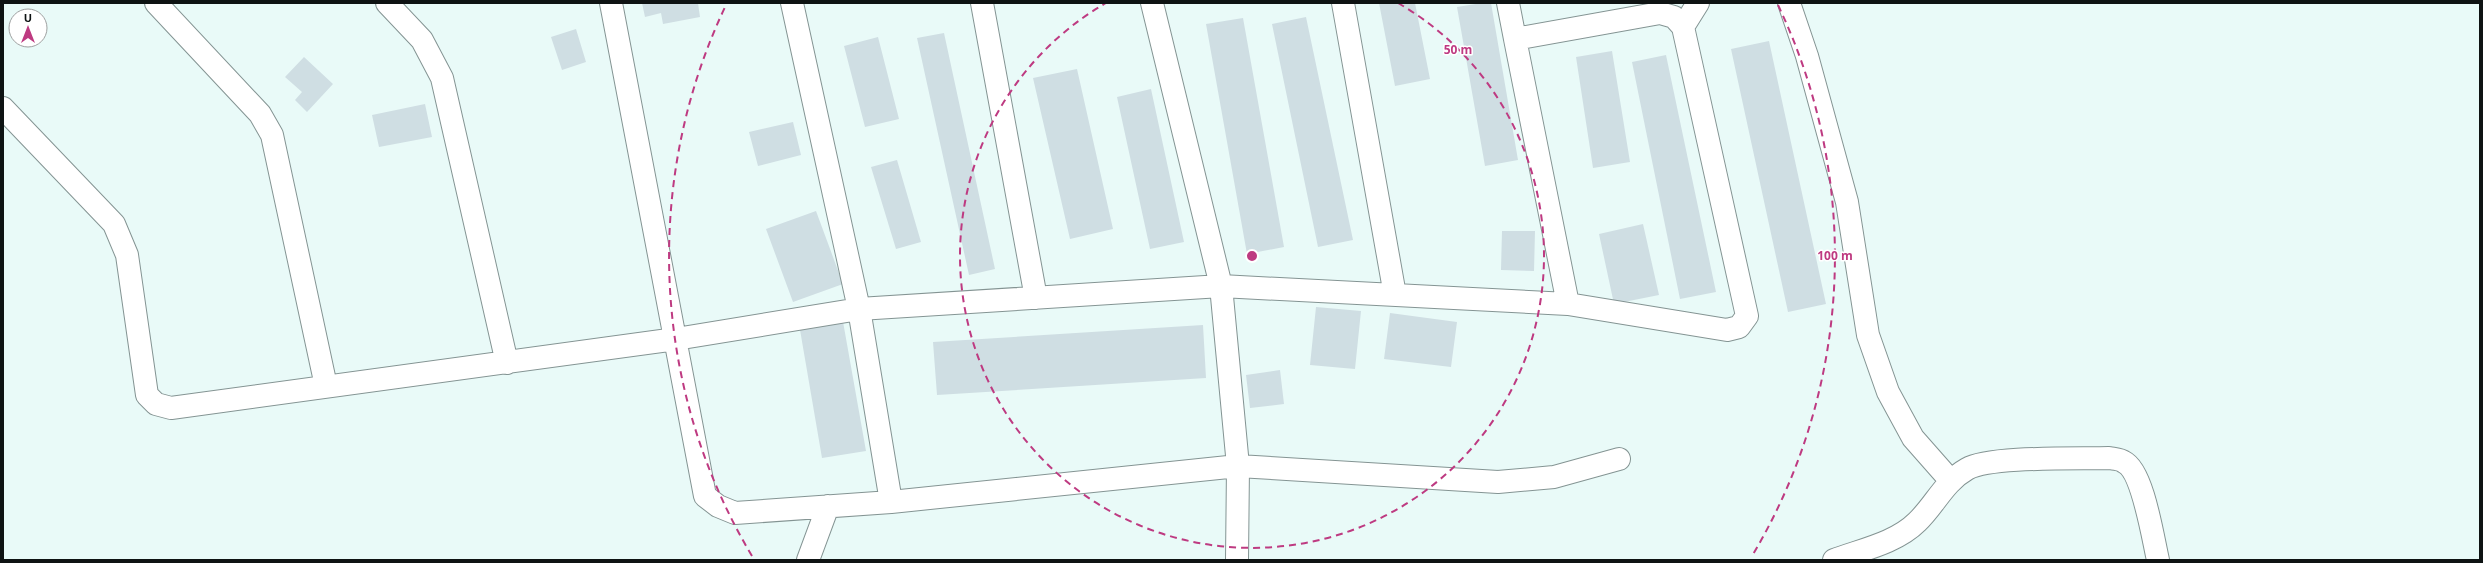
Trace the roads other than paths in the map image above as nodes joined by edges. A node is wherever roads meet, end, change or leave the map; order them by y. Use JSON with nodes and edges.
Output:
{"nodes":[{"id":1,"x":156,"y":3,"type":"edge"},
{"id":2,"x":387,"y":3,"type":"edge"},
{"id":3,"x":611,"y":3,"type":"edge"},
{"id":4,"x":792,"y":3,"type":"edge"},
{"id":5,"x":982,"y":3,"type":"edge"},
{"id":6,"x":1152,"y":3,"type":"edge"},
{"id":7,"x":1343,"y":3,"type":"edge"},
{"id":8,"x":1508,"y":3,"type":"edge"},
{"id":9,"x":1698,"y":3,"type":"edge"},
{"id":10,"x":1789,"y":3,"type":"edge"},
{"id":11,"x":1683,"y":27,"type":"junction"},
{"id":12,"x":1515,"y":39,"type":"junction"},
{"id":13,"x":3,"y":108,"type":"edge"},
{"id":14,"x":1221,"y":286,"type":"junction"},
{"id":15,"x":1395,"y":294,"type":"junction"},
{"id":16,"x":1036,"y":298,"type":"junction"},
{"id":17,"x":1568,"y":304,"type":"junction"},
{"id":18,"x":859,"y":309,"type":"junction"},
{"id":19,"x":676,"y":339,"type":"junction"},
{"id":20,"x":508,"y":363,"type":"junction"},
{"id":21,"x":326,"y":386,"type":"junction"},
{"id":22,"x":1619,"y":459,"type":"dead end"},
{"id":23,"x":1238,"y":466,"type":"junction"},
{"id":24,"x":1950,"y":480,"type":"junction"},
{"id":25,"x":892,"y":502,"type":"junction"},
{"id":26,"x":828,"y":506,"type":"junction"},
{"id":27,"x":808,"y":560,"type":"edge"},
{"id":28,"x":1237,"y":560,"type":"edge"},
{"id":29,"x":1834,"y":560,"type":"edge"},
{"id":30,"x":2158,"y":560,"type":"edge"}],
"edges":[{"from":1,"to":21,"type":"street"},
{"from":2,"to":20,"type":"street"},
{"from":3,"to":19,"type":"street"},
{"from":4,"to":18,"type":"street"},
{"from":5,"to":16,"type":"street"},
{"from":6,"to":14,"type":"street"},
{"from":7,"to":15,"type":"street"},
{"from":8,"to":12,"type":"street"},
{"from":9,"to":11,"type":"street"},
{"from":10,"to":24,"type":"street"},
{"from":11,"to":12,"type":"street"},
{"from":11,"to":17,"type":"street"},
{"from":12,"to":17,"type":"street"},
{"from":13,"to":21,"type":"street"},
{"from":14,"to":15,"type":"street"},
{"from":14,"to":16,"type":"street"},
{"from":14,"to":23,"type":"street"},
{"from":15,"to":17,"type":"street"},
{"from":16,"to":18,"type":"street"},
{"from":18,"to":19,"type":"street"},
{"from":18,"to":25,"type":"street"},
{"from":19,"to":20,"type":"street"},
{"from":19,"to":26,"type":"street"},
{"from":20,"to":21,"type":"street"},
{"from":22,"to":23,"type":"street"},
{"from":23,"to":25,"type":"street"},
{"from":23,"to":28,"type":"street"},
{"from":24,"to":29,"type":"street"},
{"from":24,"to":30,"type":"street"},
{"from":25,"to":26,"type":"street"},
{"from":26,"to":27,"type":"street"}]}
